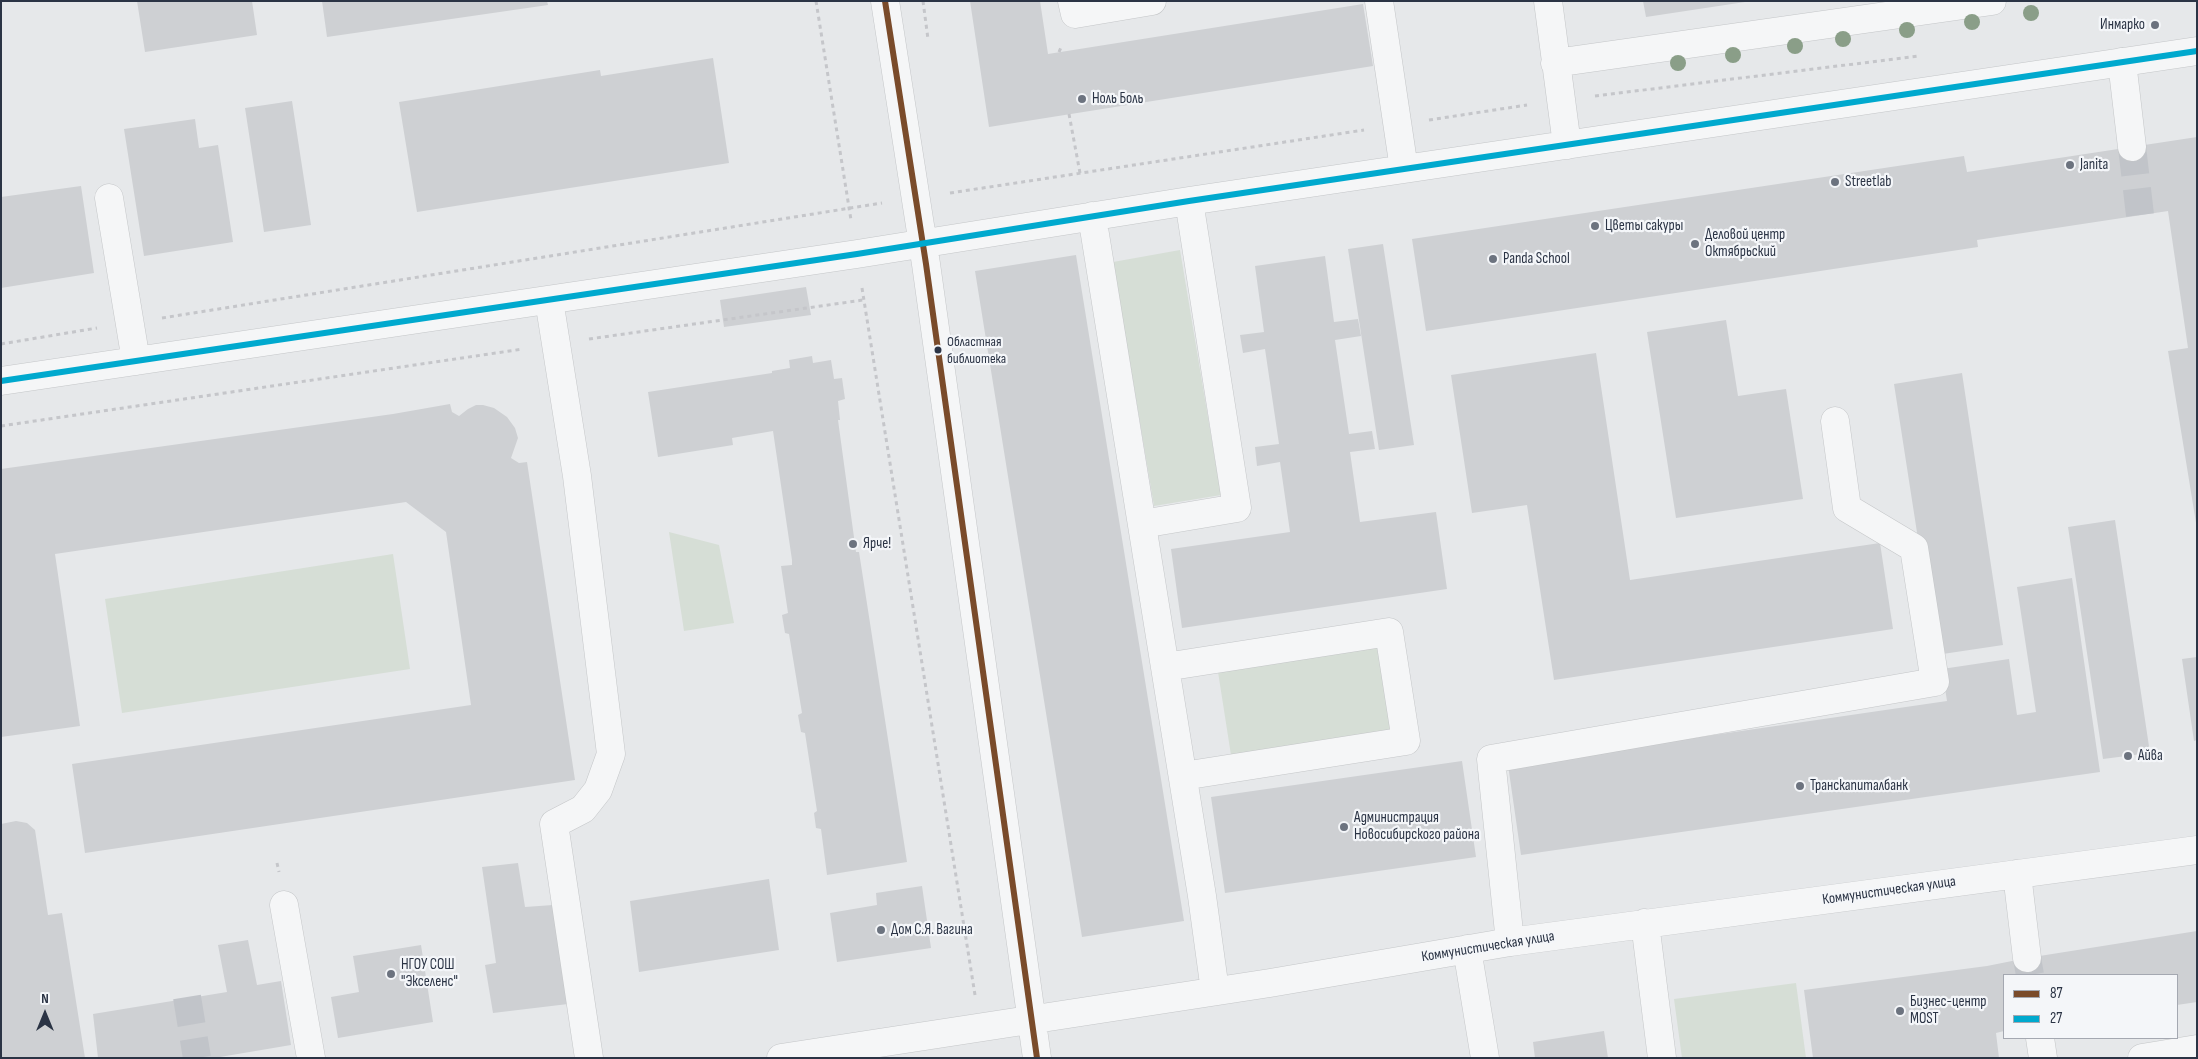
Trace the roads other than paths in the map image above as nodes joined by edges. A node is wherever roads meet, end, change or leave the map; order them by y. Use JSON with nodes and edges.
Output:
{"nodes":[{"id":1,"x":885,"y":1,"type":"edge"},
{"id":2,"x":1072,"y":1,"type":"edge"},
{"id":3,"x":1152,"y":1,"type":"edge"},
{"id":4,"x":1379,"y":1,"type":"edge"},
{"id":5,"x":1548,"y":1,"type":"edge"},
{"id":6,"x":1992,"y":1,"type":"edge"},
{"id":7,"x":2197,"y":51,"type":"edge"},
{"id":8,"x":1555,"y":62,"type":"junction"},
{"id":9,"x":2122,"y":62,"type":"junction"},
{"id":10,"x":1567,"y":144,"type":"junction"},
{"id":11,"x":2132,"y":147,"type":"tunnel mouth"},
{"id":12,"x":1404,"y":169,"type":"junction"},
{"id":13,"x":109,"y":198,"type":"dead end"},
{"id":14,"x":1189,"y":201,"type":"junction"},
{"id":15,"x":1092,"y":216,"type":"junction"},
{"id":16,"x":923,"y":243,"type":"junction"},
{"id":17,"x":550,"y":300,"type":"junction"},
{"id":18,"x":136,"y":362,"type":"junction"},
{"id":19,"x":1,"y":381,"type":"edge"},
{"id":20,"x":1835,"y":421,"type":"dead end"},
{"id":21,"x":1142,"y":524,"type":"junction"},
{"id":22,"x":1165,"y":667,"type":"junction"},
{"id":23,"x":1182,"y":776,"type":"junction"},
{"id":24,"x":2197,"y":850,"type":"edge"},
{"id":25,"x":2017,"y":874,"type":"junction"},
{"id":26,"x":284,"y":905,"type":"dead end"},
{"id":27,"x":1645,"y":924,"type":"junction"},
{"id":28,"x":1510,"y":942,"type":"junction"},
{"id":29,"x":1467,"y":949,"type":"junction"},
{"id":30,"x":2027,"y":958,"type":"tunnel mouth"},
{"id":31,"x":1215,"y":991,"type":"junction"},
{"id":32,"x":1031,"y":1021,"type":"junction"},
{"id":33,"x":2040,"y":1039,"type":"edge"},
{"id":34,"x":2197,"y":1049,"type":"edge"},
{"id":35,"x":311,"y":1058,"type":"edge"},
{"id":36,"x":589,"y":1058,"type":"edge"},
{"id":37,"x":781,"y":1058,"type":"edge"},
{"id":38,"x":1037,"y":1058,"type":"edge"},
{"id":39,"x":1485,"y":1058,"type":"edge"},
{"id":40,"x":1662,"y":1058,"type":"edge"},
{"id":41,"x":2043,"y":1058,"type":"edge"},
{"id":42,"x":2142,"y":1058,"type":"edge"}],
"edges":[{"from":1,"to":16,"type":"street"},
{"from":2,"to":3,"type":"street"},
{"from":4,"to":12,"type":"street"},
{"from":5,"to":8,"type":"street"},
{"from":6,"to":8,"type":"street"},
{"from":7,"to":9,"type":"street"},
{"from":8,"to":10,"type":"street"},
{"from":9,"to":10,"type":"street"},
{"from":9,"to":11,"type":"street"},
{"from":10,"to":12,"type":"street"},
{"from":12,"to":14,"type":"street"},
{"from":13,"to":18,"type":"street"},
{"from":14,"to":15,"type":"street"},
{"from":14,"to":21,"type":"street"},
{"from":15,"to":16,"type":"street"},
{"from":15,"to":21,"type":"street"},
{"from":16,"to":17,"type":"street"},
{"from":16,"to":32,"type":"street"},
{"from":17,"to":18,"type":"street"},
{"from":17,"to":36,"type":"street"},
{"from":18,"to":19,"type":"street"},
{"from":20,"to":28,"type":"street"},
{"from":21,"to":22,"type":"street"},
{"from":22,"to":23,"type":"street"},
{"from":22,"to":23,"type":"street"},
{"from":23,"to":31,"type":"street"},
{"from":24,"to":25,"type":"street","name":"Коммунистическая улица"},
{"from":25,"to":27,"type":"street","name":"Коммунистическая улица"},
{"from":25,"to":30,"type":"street"},
{"from":26,"to":35,"type":"street"},
{"from":27,"to":28,"type":"street","name":"Коммунистическая улица"},
{"from":27,"to":40,"type":"street"},
{"from":28,"to":29,"type":"street","name":"Коммунистическая улица"},
{"from":29,"to":31,"type":"street","name":"Коммунистическая улица"},
{"from":29,"to":39,"type":"street"},
{"from":31,"to":32,"type":"street","name":"Коммунистическая улица"},
{"from":32,"to":37,"type":"street","name":"Коммунистическая улица"},
{"from":32,"to":38,"type":"street"},
{"from":33,"to":41,"type":"street"},
{"from":34,"to":42,"type":"street"}]}
